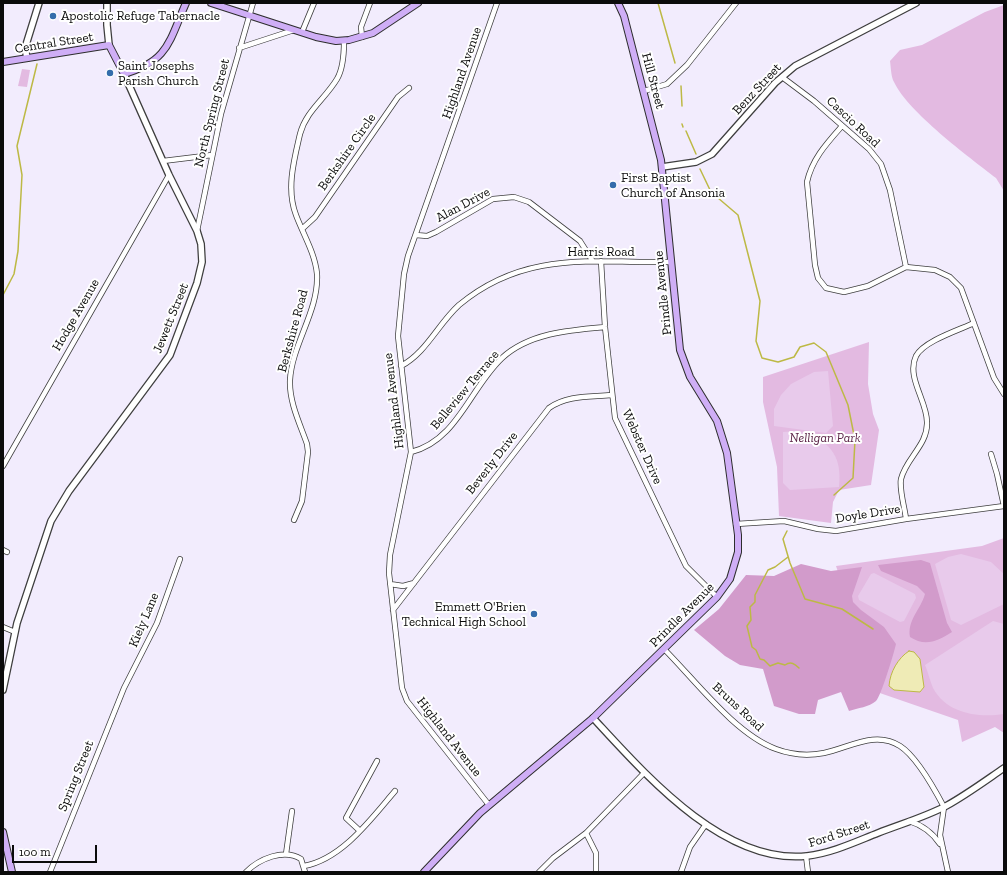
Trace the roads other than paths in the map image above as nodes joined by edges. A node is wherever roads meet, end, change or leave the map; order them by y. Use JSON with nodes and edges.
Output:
{"nodes":[{"id":1,"x":39,"y":3,"type":"edge"},
{"id":2,"x":107,"y":3,"type":"edge"},
{"id":3,"x":186,"y":3,"type":"edge"},
{"id":4,"x":211,"y":3,"type":"edge"},
{"id":5,"x":253,"y":3,"type":"edge"},
{"id":6,"x":314,"y":3,"type":"edge"},
{"id":7,"x":370,"y":3,"type":"edge"},
{"id":8,"x":418,"y":3,"type":"edge"},
{"id":9,"x":498,"y":3,"type":"edge"},
{"id":10,"x":618,"y":3,"type":"edge"},
{"id":11,"x":736,"y":3,"type":"edge"},
{"id":12,"x":916,"y":3,"type":"edge"},
{"id":13,"x":249,"y":15,"type":"junction"},
{"id":14,"x":294,"y":30,"type":"junction"},
{"id":15,"x":302,"y":32,"type":"junction"},
{"id":16,"x":362,"y":37,"type":"junction"},
{"id":17,"x":344,"y":41,"type":"junction"},
{"id":18,"x":109,"y":45,"type":"junction"},
{"id":19,"x":239,"y":48,"type":"junction"},
{"id":20,"x":27,"y":58,"type":"junction"},
{"id":21,"x":3,"y":62,"type":"edge"},
{"id":22,"x":124,"y":74,"type":"junction"},
{"id":23,"x":782,"y":77,"type":"junction"},
{"id":24,"x":410,"y":88,"type":"dead end"},
{"id":25,"x":644,"y":91,"type":"junction"},
{"id":26,"x":842,"y":126,"type":"junction"},
{"id":27,"x":212,"y":155,"type":"junction"},
{"id":28,"x":163,"y":161,"type":"junction"},
{"id":29,"x":662,"y":167,"type":"junction"},
{"id":30,"x":169,"y":175,"type":"junction"},
{"id":31,"x":302,"y":229,"type":"junction"},
{"id":32,"x":197,"y":231,"type":"junction"},
{"id":33,"x":416,"y":235,"type":"junction"},
{"id":34,"x":592,"y":260,"type":"junction"},
{"id":35,"x":601,"y":261,"type":"junction"},
{"id":36,"x":670,"y":262,"type":"junction"},
{"id":37,"x":906,"y":268,"type":"junction"},
{"id":38,"x":974,"y":323,"type":"junction"},
{"id":39,"x":605,"y":327,"type":"junction"},
{"id":40,"x":401,"y":366,"type":"junction"},
{"id":41,"x":1004,"y":394,"type":"edge"},
{"id":42,"x":611,"y":395,"type":"junction"},
{"id":43,"x":411,"y":452,"type":"junction"},
{"id":44,"x":991,"y":454,"type":"dead end"},
{"id":45,"x":3,"y":466,"type":"edge"},
{"id":46,"x":1004,"y":506,"type":"edge"},
{"id":47,"x":906,"y":519,"type":"junction"},
{"id":48,"x":294,"y":520,"type":"dead end"},
{"id":49,"x":736,"y":524,"type":"junction"},
{"id":50,"x":180,"y":559,"type":"dead end"},
{"id":51,"x":414,"y":583,"type":"junction"},
{"id":52,"x":390,"y":584,"type":"junction"},
{"id":53,"x":717,"y":597,"type":"junction"},
{"id":54,"x":393,"y":610,"type":"junction"},
{"id":55,"x":3,"y":627,"type":"edge"},
{"id":56,"x":15,"y":632,"type":"junction"},
{"id":57,"x":664,"y":649,"type":"junction"},
{"id":58,"x":124,"y":688,"type":"joint"},
{"id":59,"x":3,"y":690,"type":"edge"},
{"id":60,"x":593,"y":718,"type":"junction"},
{"id":61,"x":377,"y":762,"type":"dead end"},
{"id":62,"x":1004,"y":768,"type":"edge"},
{"id":63,"x":644,"y":773,"type":"junction"},
{"id":64,"x":395,"y":791,"type":"dead end"},
{"id":65,"x":489,"y":805,"type":"junction"},
{"id":66,"x":944,"y":807,"type":"junction"},
{"id":67,"x":292,"y":811,"type":"dead end"},
{"id":68,"x":909,"y":821,"type":"junction"},
{"id":69,"x":706,"y":824,"type":"junction"},
{"id":70,"x":360,"y":831,"type":"junction"},
{"id":71,"x":3,"y":832,"type":"edge"},
{"id":72,"x":586,"y":833,"type":"junction"},
{"id":73,"x":940,"y":844,"type":"junction"},
{"id":74,"x":286,"y":854,"type":"junction"},
{"id":75,"x":806,"y":856,"type":"junction"},
{"id":76,"x":304,"y":866,"type":"junction"},
{"id":77,"x":12,"y":872,"type":"edge"},
{"id":78,"x":50,"y":872,"type":"edge"},
{"id":79,"x":246,"y":872,"type":"edge"},
{"id":80,"x":305,"y":872,"type":"edge"},
{"id":81,"x":424,"y":872,"type":"edge"},
{"id":82,"x":539,"y":872,"type":"edge"},
{"id":83,"x":596,"y":872,"type":"edge"},
{"id":84,"x":681,"y":872,"type":"edge"},
{"id":85,"x":808,"y":872,"type":"edge"},
{"id":86,"x":948,"y":872,"type":"edge"}],
"edges":[{"from":1,"to":20,"type":"street"},
{"from":2,"to":18,"type":"street","name":"Jewett Street"},
{"from":3,"to":22,"type":"main road"},
{"from":4,"to":13,"type":"main road"},
{"from":5,"to":13,"type":"street","name":"North Spring Street"},
{"from":6,"to":15,"type":"street"},
{"from":7,"to":16,"type":"street"},
{"from":8,"to":16,"type":"main road"},
{"from":9,"to":33,"type":"street","name":"Highland Avenue"},
{"from":10,"to":25,"type":"main road","name":"Hill Street"},
{"from":11,"to":25,"type":"street"},
{"from":12,"to":23,"type":"street","name":"Benz Street"},
{"from":13,"to":14,"type":"main road"},
{"from":13,"to":19,"type":"street","name":"North Spring Street"},
{"from":14,"to":15,"type":"main road"},
{"from":14,"to":19,"type":"street"},
{"from":15,"to":17,"type":"main road"},
{"from":16,"to":17,"type":"main road"},
{"from":17,"to":31,"type":"street","name":"Berkshire Road"},
{"from":18,"to":20,"type":"main road","name":"Central Street"},
{"from":18,"to":22,"type":"main road","name":"Jewett Street"},
{"from":19,"to":27,"type":"street","name":"North Spring Street"},
{"from":20,"to":21,"type":"main road","name":"Central Street"},
{"from":22,"to":28,"type":"street","name":"Jewett Street"},
{"from":23,"to":26,"type":"street","name":"Cascio Road"},
{"from":23,"to":29,"type":"street","name":"Benz Street"},
{"from":24,"to":31,"type":"street","name":"Berkshire Circle"},
{"from":25,"to":29,"type":"main road","name":"Hill Street"},
{"from":26,"to":37,"type":"street","name":"Cascio Road"},
{"from":26,"to":37,"type":"street"},
{"from":27,"to":28,"type":"street"},
{"from":27,"to":32,"type":"street","name":"North Spring Street"},
{"from":28,"to":30,"type":"street","name":"Jewett Street"},
{"from":29,"to":36,"type":"main road","name":"Prindle Avenue"},
{"from":30,"to":32,"type":"street","name":"Jewett Street"},
{"from":30,"to":45,"type":"street","name":"Hodge Avenue"},
{"from":31,"to":48,"type":"street","name":"Berkshire Road"},
{"from":32,"to":56,"type":"street","name":"Jewett Street"},
{"from":33,"to":34,"type":"street","name":"Alan Drive"},
{"from":33,"to":40,"type":"street","name":"Highland Avenue"},
{"from":34,"to":35,"type":"street","name":"Harris Road"},
{"from":34,"to":40,"type":"street","name":"Harris Road"},
{"from":35,"to":36,"type":"street","name":"Harris Road"},
{"from":35,"to":39,"type":"street","name":"Webster Drive"},
{"from":36,"to":49,"type":"main road","name":"Prindle Avenue"},
{"from":37,"to":38,"type":"street"},
{"from":38,"to":41,"type":"street"},
{"from":38,"to":47,"type":"street"},
{"from":39,"to":42,"type":"street","name":"Webster Drive"},
{"from":39,"to":43,"type":"street","name":"Belleview Terrace"},
{"from":40,"to":43,"type":"street","name":"Highland Avenue"},
{"from":42,"to":51,"type":"street","name":"Beverly Drive"},
{"from":42,"to":53,"type":"street","name":"Webster Drive"},
{"from":43,"to":52,"type":"street","name":"Highland Avenue"},
{"from":44,"to":46,"type":"street"},
{"from":46,"to":47,"type":"street","name":"Doyle Drive"},
{"from":47,"to":49,"type":"street","name":"Doyle Drive"},
{"from":49,"to":53,"type":"main road","name":"Prindle Avenue"},
{"from":50,"to":58,"type":"street","name":"Kiely Lane"},
{"from":51,"to":52,"type":"street"},
{"from":51,"to":54,"type":"street","name":"Beverly Drive"},
{"from":52,"to":54,"type":"street","name":"Highland Avenue"},
{"from":53,"to":57,"type":"main road","name":"Prindle Avenue"},
{"from":54,"to":65,"type":"street","name":"Highland Avenue"},
{"from":55,"to":56,"type":"street"},
{"from":56,"to":59,"type":"street","name":"Jewett Street"},
{"from":57,"to":60,"type":"main road","name":"Prindle Avenue"},
{"from":57,"to":66,"type":"street","name":"Bruns Road"},
{"from":58,"to":78,"type":"street","name":"Spring Street"},
{"from":60,"to":63,"type":"street","name":"Ford Street"},
{"from":60,"to":65,"type":"main road","name":"Prindle Avenue"},
{"from":61,"to":70,"type":"street"},
{"from":62,"to":66,"type":"street","name":"Ford Street"},
{"from":63,"to":69,"type":"street","name":"Ford Street"},
{"from":63,"to":72,"type":"street"},
{"from":64,"to":70,"type":"street"},
{"from":65,"to":81,"type":"main road","name":"Prindle Avenue"},
{"from":66,"to":68,"type":"street","name":"Ford Street"},
{"from":66,"to":73,"type":"street"},
{"from":67,"to":74,"type":"street"},
{"from":68,"to":73,"type":"street"},
{"from":68,"to":75,"type":"street","name":"Ford Street"},
{"from":69,"to":75,"type":"street","name":"Ford Street"},
{"from":69,"to":84,"type":"street"},
{"from":70,"to":76,"type":"street"},
{"from":71,"to":77,"type":"main road"},
{"from":72,"to":82,"type":"street"},
{"from":72,"to":83,"type":"street"},
{"from":73,"to":86,"type":"street"},
{"from":74,"to":76,"type":"street"},
{"from":74,"to":79,"type":"street"},
{"from":75,"to":85,"type":"street"},
{"from":76,"to":80,"type":"street"}]}
